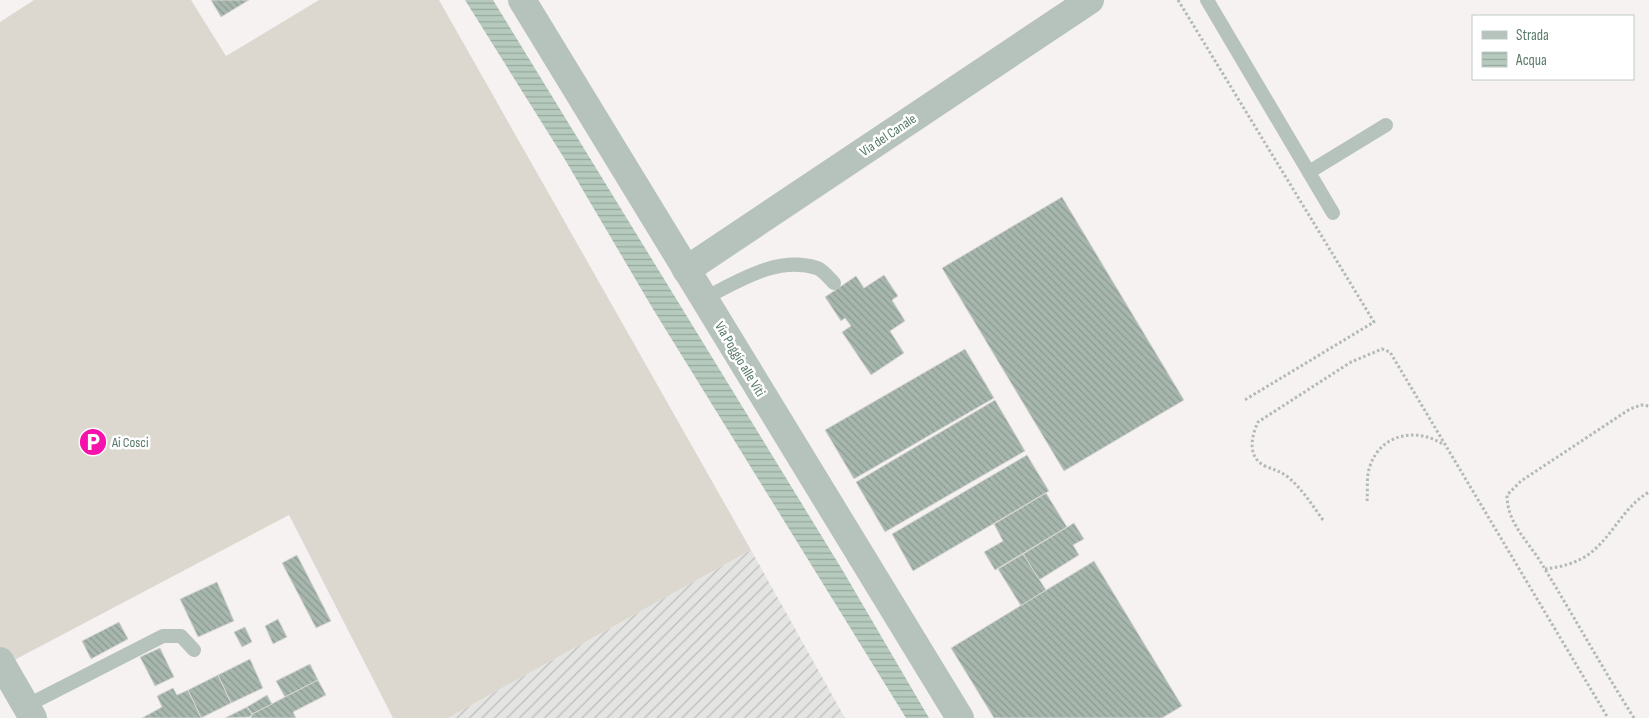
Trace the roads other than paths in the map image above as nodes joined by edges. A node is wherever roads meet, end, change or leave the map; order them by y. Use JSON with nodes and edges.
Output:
{"nodes":[{"id":1,"x":522,"y":0,"type":"edge"},
{"id":2,"x":1090,"y":0,"type":"edge"},
{"id":3,"x":1207,"y":0,"type":"edge"},
{"id":4,"x":1386,"y":125,"type":"dead end"},
{"id":5,"x":1309,"y":172,"type":"junction"},
{"id":6,"x":1333,"y":213,"type":"dead end"},
{"id":7,"x":686,"y":270,"type":"junction"},
{"id":8,"x":834,"y":283,"type":"dead end"},
{"id":9,"x":703,"y":298,"type":"junction"},
{"id":10,"x":194,"y":650,"type":"dead end"},
{"id":11,"x":0,"y":661,"type":"edge"},
{"id":12,"x":29,"y":712,"type":"edge"},
{"id":13,"x":960,"y":718,"type":"edge"}],
"edges":[{"from":1,"to":7,"type":"street","name":"Via Poggio alle Viti"},
{"from":2,"to":7,"type":"street","name":"Via del Canale"},
{"from":3,"to":5,"type":"lane"},
{"from":4,"to":5,"type":"lane"},
{"from":5,"to":6,"type":"lane"},
{"from":7,"to":9,"type":"street","name":"Via Poggio alle Viti"},
{"from":8,"to":9,"type":"lane"},
{"from":9,"to":13,"type":"street","name":"Via Poggio alle Viti"},
{"from":10,"to":12,"type":"lane"},
{"from":11,"to":12,"type":"street"}]}
